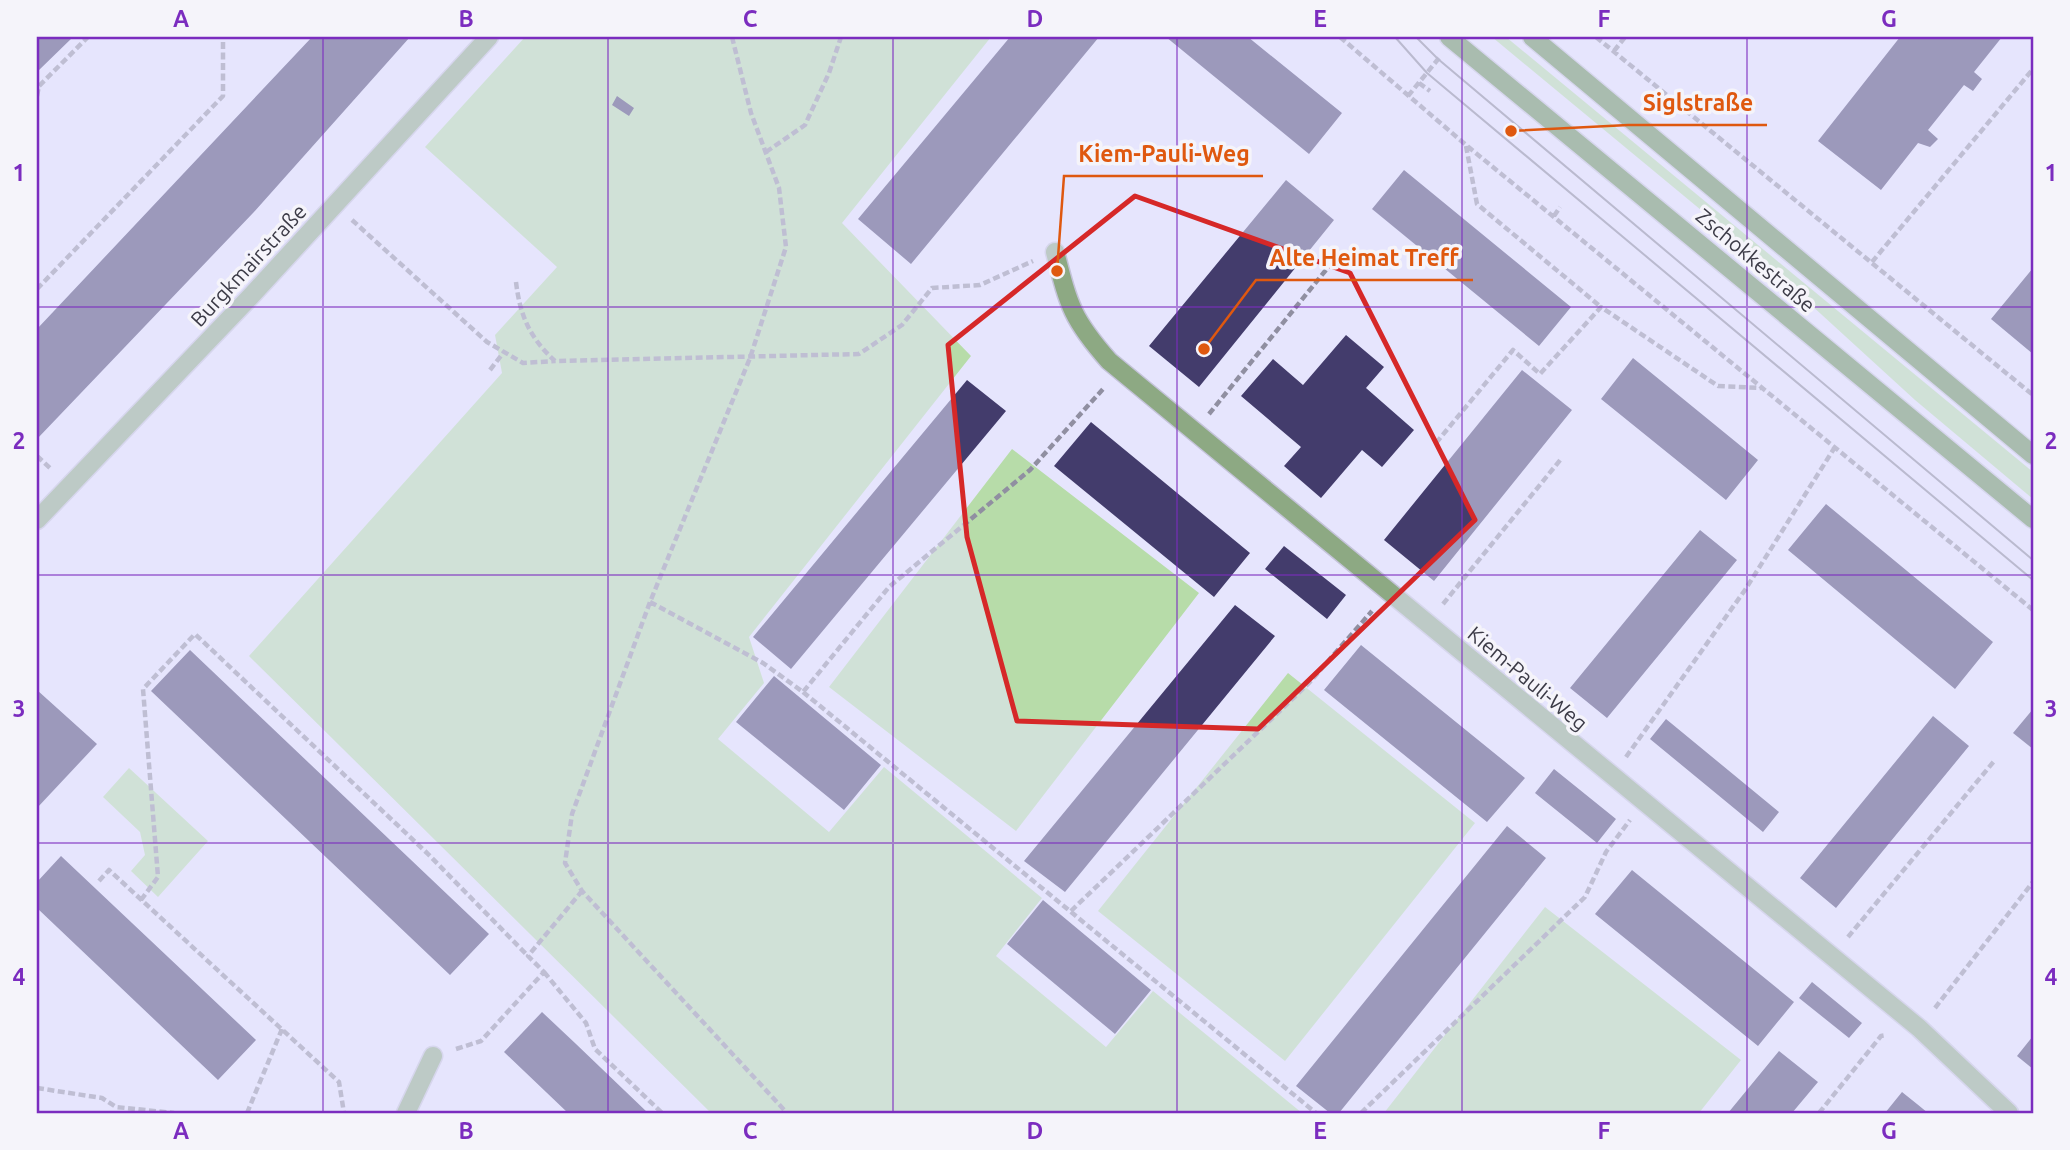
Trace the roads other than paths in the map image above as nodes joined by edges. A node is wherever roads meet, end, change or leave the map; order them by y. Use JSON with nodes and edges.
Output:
{"nodes":[{"id":1,"x":489,"y":37,"type":"edge"},
{"id":2,"x":1532,"y":37,"type":"edge"},
{"id":3,"x":1451,"y":39,"type":"edge"},
{"id":4,"x":1055,"y":252,"type":"road end"},
{"id":5,"x":2033,"y":455,"type":"edge"},
{"id":6,"x":2033,"y":519,"type":"edge"},
{"id":7,"x":37,"y":520,"type":"edge"},
{"id":8,"x":433,"y":1056,"type":"road end"},
{"id":9,"x":406,"y":1113,"type":"edge"},
{"id":10,"x":2009,"y":1113,"type":"edge"}],
"edges":[{"from":1,"to":7,"type":"street","name":"Burgkmairstraße"},
{"from":2,"to":5,"type":"main road","name":"Zschokkestraße"},
{"from":3,"to":6,"type":"main road","name":"Zschokkestraße"},
{"from":4,"to":10,"type":"street","name":"Kiem-Pauli-Weg"},
{"from":8,"to":9,"type":"street"}]}
